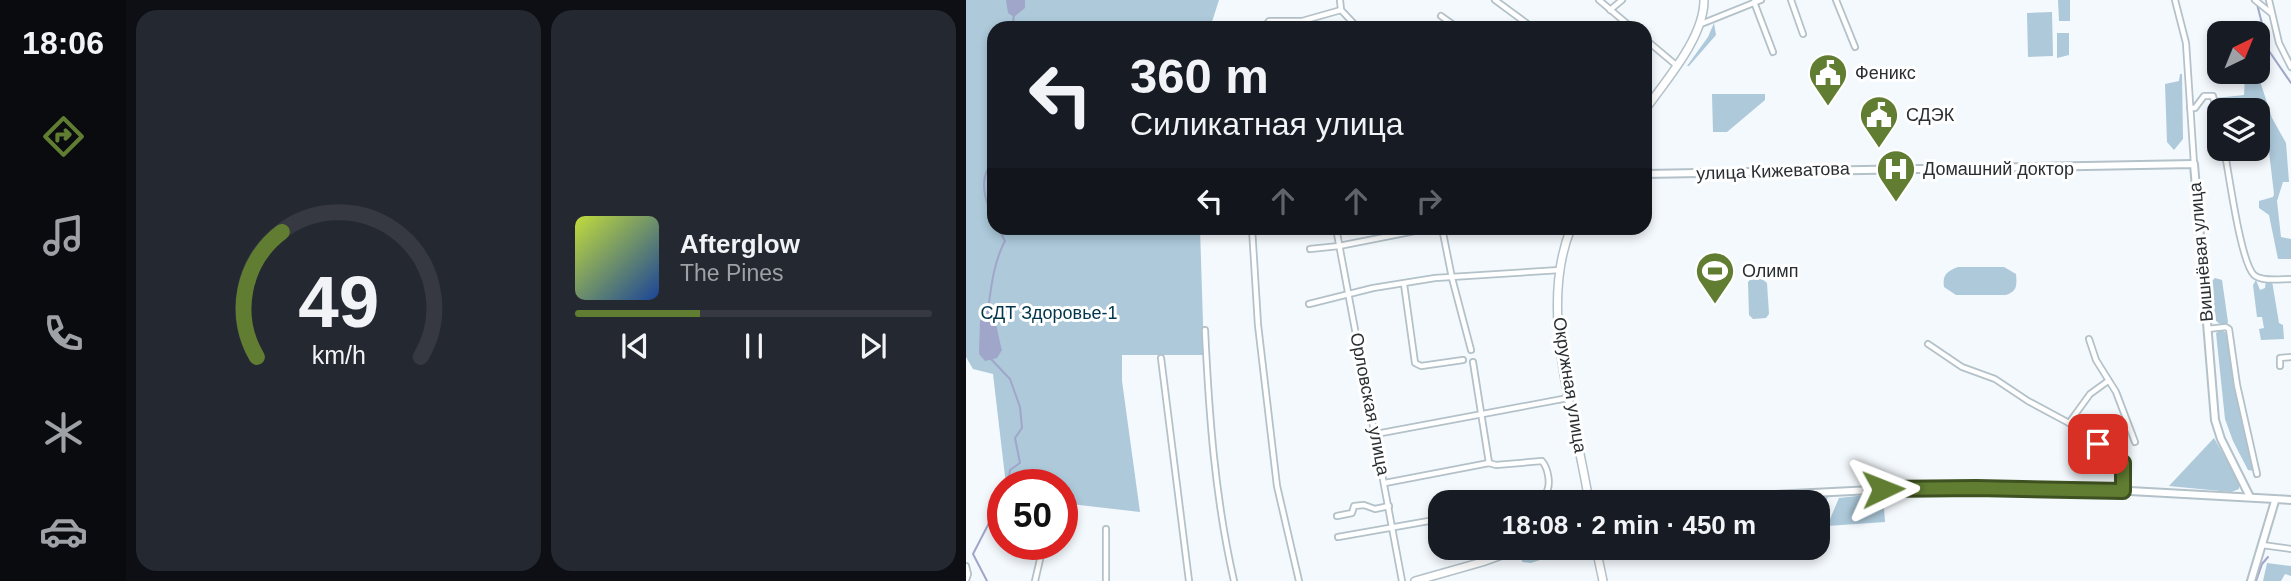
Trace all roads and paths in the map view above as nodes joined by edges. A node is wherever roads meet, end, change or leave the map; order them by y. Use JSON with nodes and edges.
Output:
{"nodes":[{"id":1,"x":1340,"y":0,"type":"edge"},
{"id":2,"x":1495,"y":0,"type":"edge"},
{"id":3,"x":1600,"y":0,"type":"edge"},
{"id":4,"x":1622,"y":0,"type":"edge"},
{"id":5,"x":1704,"y":0,"type":"edge"},
{"id":6,"x":1761,"y":0,"type":"edge"},
{"id":7,"x":1791,"y":0,"type":"edge"},
{"id":8,"x":1836,"y":0,"type":"edge"},
{"id":9,"x":2175,"y":0,"type":"edge"},
{"id":10,"x":2255,"y":0,"type":"edge"},
{"id":11,"x":2269,"y":0,"type":"edge"},
{"id":12,"x":1754,"y":2,"type":"junction"},
{"id":13,"x":1341,"y":10,"type":"junction"},
{"id":14,"x":1610,"y":10,"type":"junction"},
{"id":15,"x":2271,"y":13,"type":"junction"},
{"id":16,"x":1441,"y":16,"type":"dead end"},
{"id":17,"x":1269,"y":21,"type":"edge"},
{"id":18,"x":1302,"y":21,"type":"joint"},
{"id":19,"x":1351,"y":21,"type":"edge"},
{"id":20,"x":1448,"y":21,"type":"edge"},
{"id":21,"x":1524,"y":21,"type":"edge"},
{"id":22,"x":1623,"y":21,"type":"edge"},
{"id":23,"x":1700,"y":24,"type":"junction"},
{"id":24,"x":1803,"y":34,"type":"dead end"},
{"id":25,"x":1652,"y":45,"type":"edge"},
{"id":26,"x":1855,"y":47,"type":"dead end"},
{"id":27,"x":1773,"y":52,"type":"dead end"},
{"id":28,"x":1676,"y":65,"type":"junction"},
{"id":29,"x":2291,"y":67,"type":"edge"},
{"id":30,"x":2213,"y":98,"type":"edge"},
{"id":31,"x":1652,"y":99,"type":"edge"},
{"id":32,"x":2190,"y":108,"type":"junction"},
{"id":33,"x":2226,"y":161,"type":"edge"},
{"id":34,"x":2194,"y":164,"type":"junction"},
{"id":35,"x":1652,"y":174,"type":"edge"},
{"id":36,"x":1252,"y":235,"type":"edge"},
{"id":37,"x":1337,"y":235,"type":"edge"},
{"id":38,"x":1393,"y":235,"type":"edge"},
{"id":39,"x":1443,"y":235,"type":"edge"},
{"id":40,"x":1569,"y":235,"type":"edge"},
{"id":41,"x":1388,"y":236,"type":"joint"},
{"id":42,"x":1339,"y":246,"type":"junction"},
{"id":43,"x":1310,"y":249,"type":"dead end"},
{"id":44,"x":1560,"y":270,"type":"junction"},
{"id":45,"x":1452,"y":278,"type":"junction"},
{"id":46,"x":2291,"y":279,"type":"edge"},
{"id":47,"x":1404,"y":284,"type":"junction"},
{"id":48,"x":1349,"y":295,"type":"junction"},
{"id":49,"x":1309,"y":304,"type":"dead end"},
{"id":50,"x":2207,"y":328,"type":"junction"},
{"id":51,"x":1205,"y":330,"type":"dead end"},
{"id":52,"x":2089,"y":339,"type":"dead end"},
{"id":53,"x":1928,"y":344,"type":"dead end"},
{"id":54,"x":1471,"y":350,"type":"dead end"},
{"id":55,"x":2291,"y":357,"type":"edge"},
{"id":56,"x":1161,"y":358,"type":"dead end"},
{"id":57,"x":1463,"y":360,"type":"dead end"},
{"id":58,"x":1473,"y":362,"type":"dead end"},
{"id":59,"x":2280,"y":366,"type":"dead end"},
{"id":60,"x":2108,"y":381,"type":"junction"},
{"id":61,"x":1569,"y":398,"type":"junction"},
{"id":62,"x":1480,"y":414,"type":"junction"},
{"id":63,"x":2069,"y":422,"type":"junction"},
{"id":64,"x":1376,"y":434,"type":"junction"},
{"id":65,"x":2136,"y":442,"type":"dead end"},
{"id":66,"x":1489,"y":463,"type":"junction"},
{"id":67,"x":2256,"y":474,"type":"dead end"},
{"id":68,"x":1385,"y":483,"type":"junction"},
{"id":69,"x":1546,"y":490,"type":"edge"},
{"id":70,"x":1587,"y":490,"type":"edge"},
{"id":71,"x":2123,"y":491,"type":"junction"},
{"id":72,"x":1830,"y":492,"type":"edge"},
{"id":73,"x":2250,"y":497,"type":"junction"},
{"id":74,"x":2276,"y":500,"type":"junction"},
{"id":75,"x":2291,"y":500,"type":"edge"},
{"id":76,"x":1389,"y":506,"type":"junction"},
{"id":77,"x":1337,"y":516,"type":"dead end"},
{"id":78,"x":1428,"y":521,"type":"edge"},
{"id":79,"x":1393,"y":527,"type":"junction"},
{"id":80,"x":1106,"y":530,"type":"dead end"},
{"id":81,"x":1338,"y":537,"type":"dead end"},
{"id":82,"x":2262,"y":545,"type":"junction"},
{"id":83,"x":2291,"y":549,"type":"edge"},
{"id":84,"x":1040,"y":560,"type":"edge"},
{"id":85,"x":1479,"y":560,"type":"edge"},
{"id":86,"x":1599,"y":560,"type":"edge"},
{"id":87,"x":966,"y":566,"type":"edge"},
{"id":88,"x":966,"y":580,"type":"edge"},
{"id":89,"x":1035,"y":581,"type":"edge"},
{"id":90,"x":1106,"y":581,"type":"edge"},
{"id":91,"x":1189,"y":581,"type":"edge"},
{"id":92,"x":1234,"y":581,"type":"edge"},
{"id":93,"x":1299,"y":581,"type":"edge"},
{"id":94,"x":1402,"y":581,"type":"edge"},
{"id":95,"x":1415,"y":581,"type":"edge"},
{"id":96,"x":1603,"y":581,"type":"edge"},
{"id":97,"x":2251,"y":581,"type":"edge"}],
"edges":[{"from":1,"to":13,"type":"street"},
{"from":2,"to":21,"type":"street"},
{"from":3,"to":14,"type":"street"},
{"from":4,"to":14,"type":"street"},
{"from":5,"to":23,"type":"main road"},
{"from":6,"to":12,"type":"street"},
{"from":7,"to":24,"type":"street"},
{"from":8,"to":26,"type":"street"},
{"from":9,"to":32,"type":"street","name":"Вишнёвая улица"},
{"from":10,"to":15,"type":"street"},
{"from":11,"to":15,"type":"street"},
{"from":12,"to":23,"type":"street"},
{"from":12,"to":27,"type":"street"},
{"from":13,"to":18,"type":"street"},
{"from":13,"to":19,"type":"street"},
{"from":14,"to":22,"type":"street"},
{"from":15,"to":29,"type":"street"},
{"from":16,"to":20,"type":"street"},
{"from":17,"to":18,"type":"street"},
{"from":23,"to":28,"type":"main road"},
{"from":25,"to":28,"type":"street"},
{"from":28,"to":31,"type":"main road"},
{"from":30,"to":32,"type":"street"},
{"from":32,"to":34,"type":"street","name":"Вишнёвая улица"},
{"from":33,"to":46,"type":"street"},
{"from":34,"to":35,"type":"main road","name":"улица Кижеватова"},
{"from":34,"to":50,"type":"main road","name":"Вишнёвая улица"},
{"from":36,"to":93,"type":"street"},
{"from":37,"to":42,"type":"street","name":"Орловская улица"},
{"from":38,"to":41,"type":"street"},
{"from":39,"to":45,"type":"street"},
{"from":40,"to":44,"type":"main road","name":"Окружная улица"},
{"from":41,"to":42,"type":"street"},
{"from":42,"to":43,"type":"street"},
{"from":42,"to":48,"type":"street","name":"Орловская улица"},
{"from":44,"to":45,"type":"street"},
{"from":44,"to":61,"type":"main road","name":"Окружная улица"},
{"from":45,"to":47,"type":"street"},
{"from":45,"to":54,"type":"street"},
{"from":47,"to":48,"type":"street"},
{"from":47,"to":57,"type":"street"},
{"from":48,"to":49,"type":"street"},
{"from":48,"to":64,"type":"street","name":"Орловская улица"},
{"from":50,"to":67,"type":"street"},
{"from":50,"to":73,"type":"main road","name":"Вишнёвая улица"},
{"from":51,"to":92,"type":"street"},
{"from":52,"to":60,"type":"street"},
{"from":53,"to":63,"type":"street"},
{"from":55,"to":59,"type":"street"},
{"from":56,"to":91,"type":"street"},
{"from":58,"to":62,"type":"street"},
{"from":60,"to":63,"type":"street"},
{"from":60,"to":65,"type":"street"},
{"from":61,"to":62,"type":"street"},
{"from":61,"to":70,"type":"main road","name":"Окружная улица"},
{"from":62,"to":64,"type":"street"},
{"from":62,"to":66,"type":"street"},
{"from":63,"to":71,"type":"street"},
{"from":64,"to":68,"type":"street","name":"Орловская улица"},
{"from":66,"to":68,"type":"street"},
{"from":66,"to":69,"type":"street"},
{"from":68,"to":76,"type":"street","name":"Орловская улица"},
{"from":71,"to":72,"type":"main road"},
{"from":71,"to":73,"type":"main road"},
{"from":73,"to":74,"type":"main road"},
{"from":74,"to":75,"type":"main road"},
{"from":74,"to":82,"type":"main road"},
{"from":76,"to":77,"type":"street"},
{"from":76,"to":79,"type":"street","name":"Орловская улица"},
{"from":78,"to":79,"type":"street"},
{"from":79,"to":81,"type":"street"},
{"from":79,"to":94,"type":"street","name":"Орловская улица"},
{"from":80,"to":90,"type":"street"},
{"from":82,"to":83,"type":"street"},
{"from":82,"to":97,"type":"main road"},
{"from":84,"to":89,"type":"street"},
{"from":85,"to":95,"type":"main road"},
{"from":86,"to":96,"type":"main road"},
{"from":87,"to":88,"type":"street"}]}
